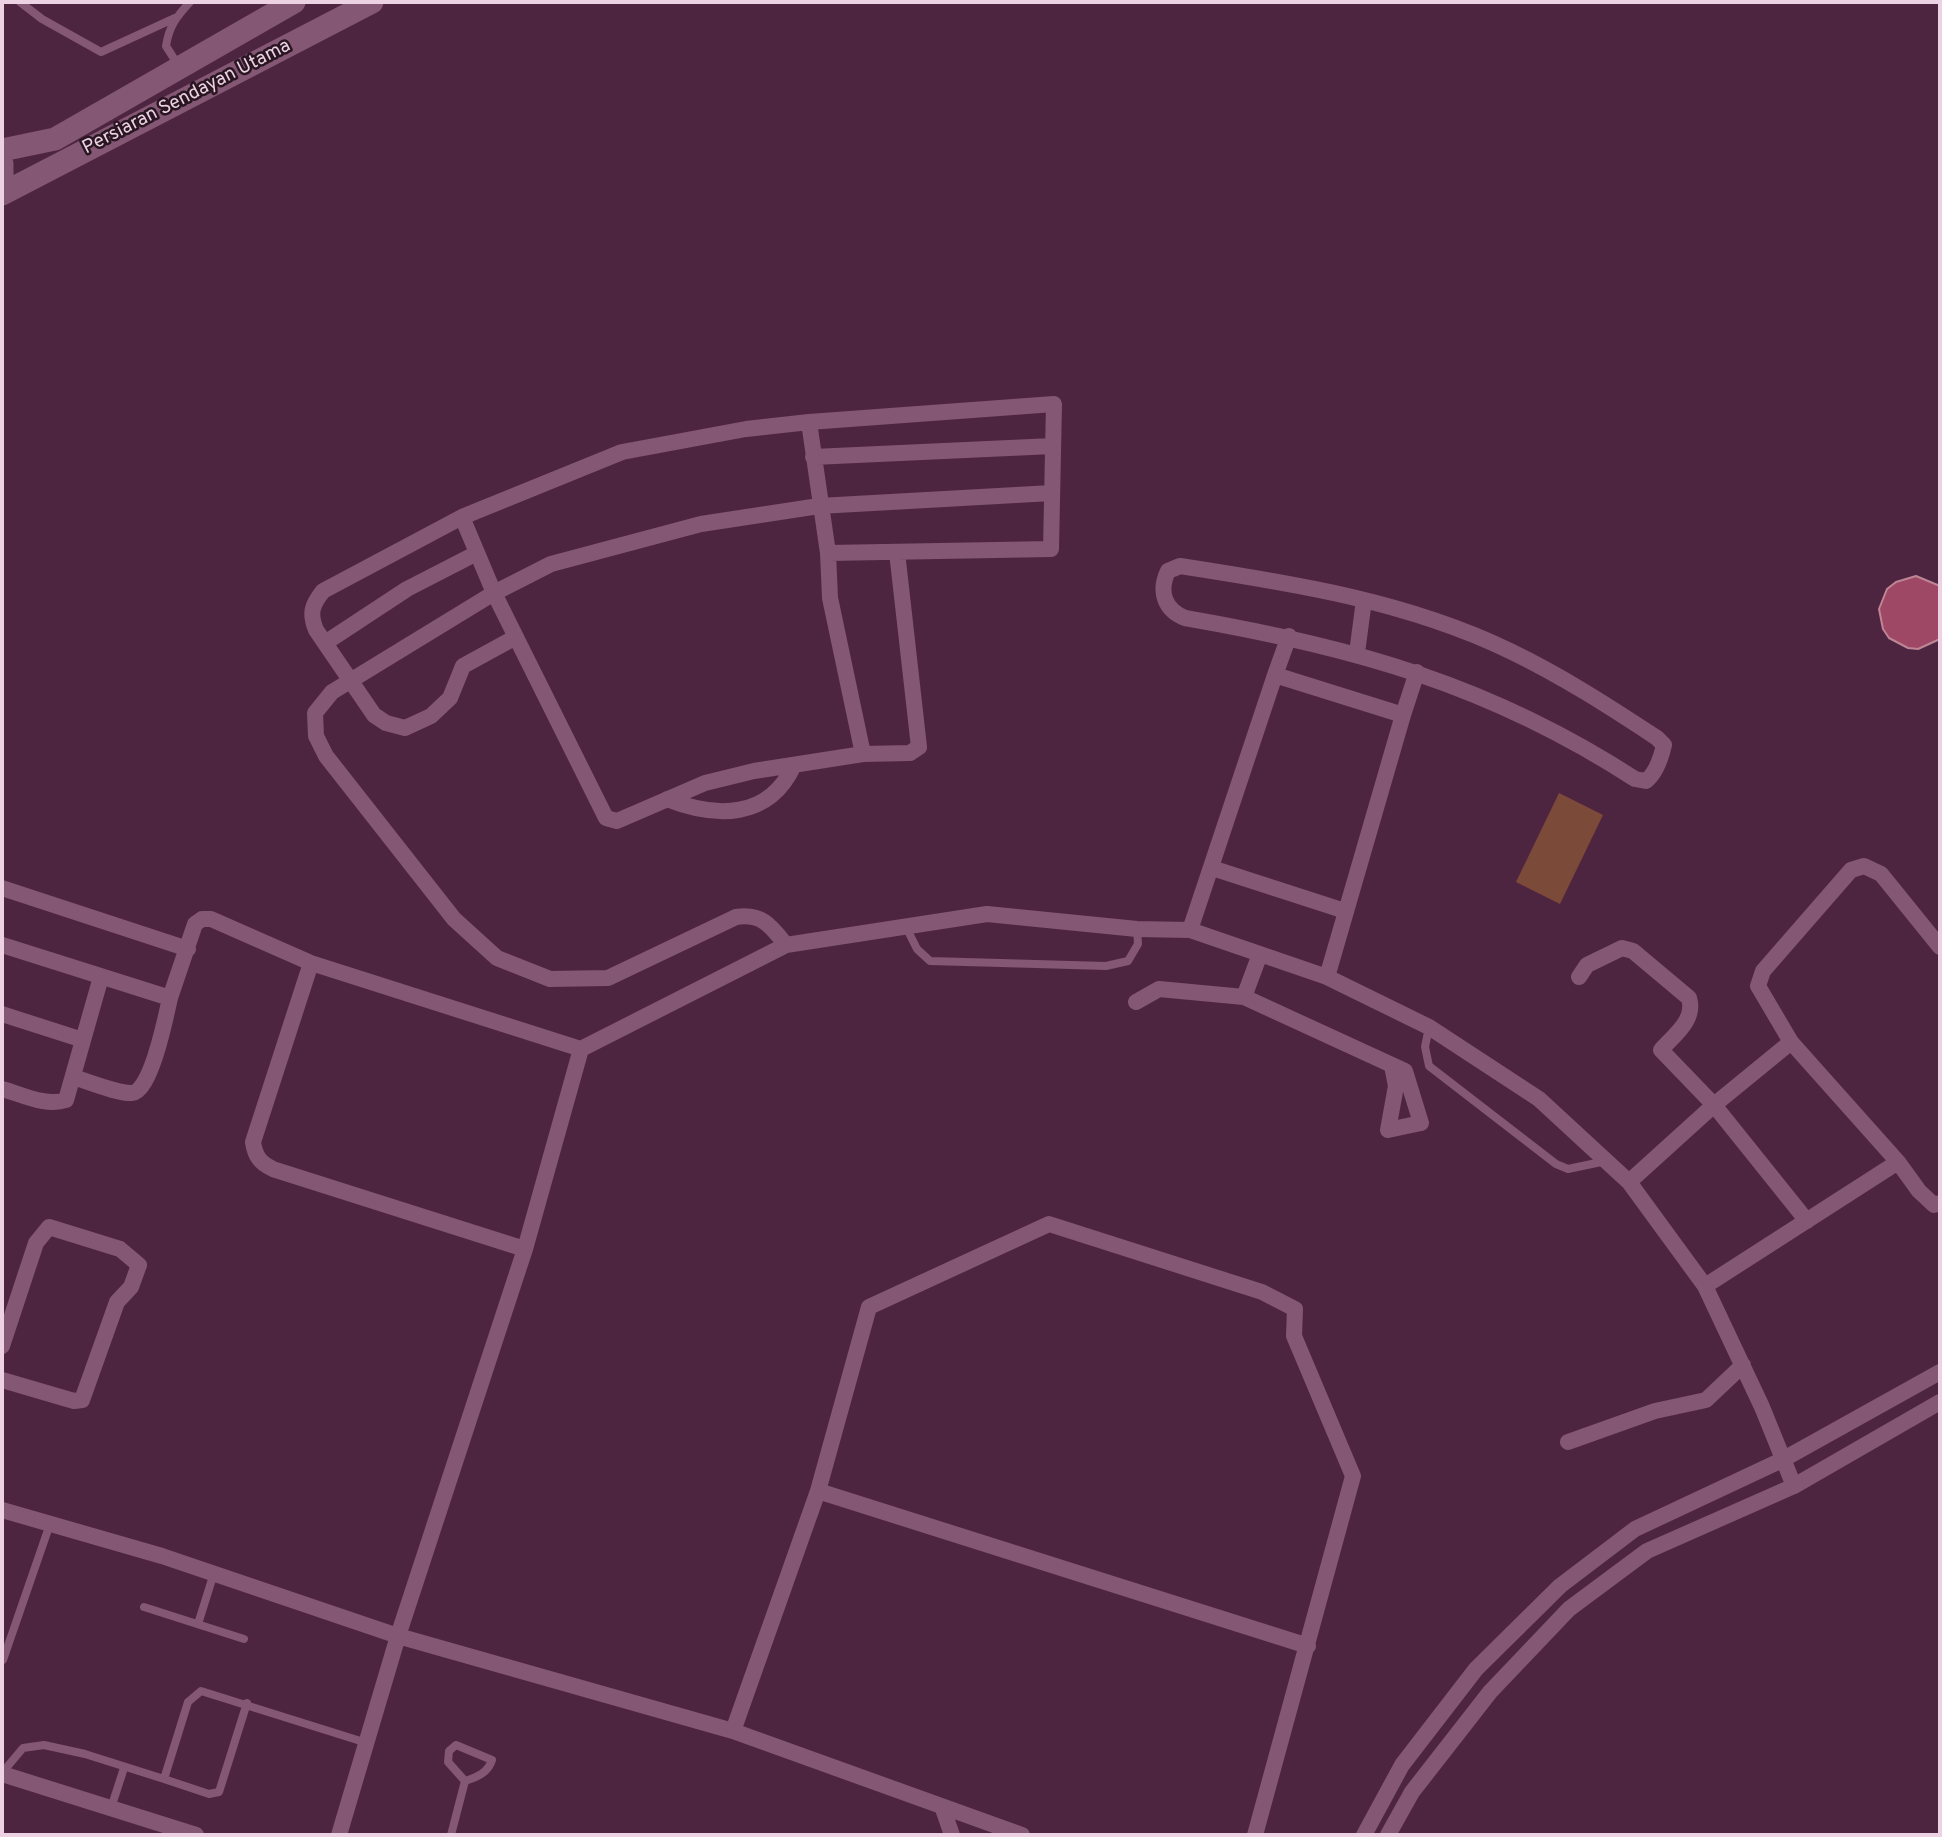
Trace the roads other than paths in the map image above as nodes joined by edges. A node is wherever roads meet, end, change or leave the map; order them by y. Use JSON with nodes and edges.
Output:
{"nodes":[{"id":1,"x":20,"y":2,"type":"edge"},
{"id":2,"x":190,"y":2,"type":"edge"},
{"id":3,"x":293,"y":2,"type":"edge"},
{"id":4,"x":372,"y":2,"type":"edge"},
{"id":5,"x":174,"y":18,"type":"junction"},
{"id":6,"x":180,"y":67,"type":"junction"},
{"id":7,"x":2,"y":150,"type":"edge"},
{"id":8,"x":2,"y":164,"type":"edge"},
{"id":9,"x":2,"y":193,"type":"edge"},
{"id":10,"x":809,"y":422,"type":"junction"},
{"id":11,"x":1053,"y":446,"type":"junction"},
{"id":12,"x":813,"y":457,"type":"junction"},
{"id":13,"x":1052,"y":493,"type":"junction"},
{"id":14,"x":819,"y":506,"type":"junction"},
{"id":15,"x":462,"y":517,"type":"junction"},
{"id":16,"x":897,"y":552,"type":"junction"},
{"id":17,"x":477,"y":553,"type":"junction"},
{"id":18,"x":828,"y":553,"type":"junction"},
{"id":19,"x":494,"y":593,"type":"junction"},
{"id":20,"x":1364,"y":600,"type":"junction"},
{"id":21,"x":1289,"y":636,"type":"junction"},
{"id":22,"x":516,"y":637,"type":"junction"},
{"id":23,"x":325,"y":643,"type":"junction"},
{"id":24,"x":1357,"y":653,"type":"junction"},
{"id":25,"x":1417,"y":672,"type":"junction"},
{"id":26,"x":1275,"y":675,"type":"junction"},
{"id":27,"x":349,"y":681,"type":"junction"},
{"id":28,"x":1403,"y":715,"type":"junction"},
{"id":29,"x":863,"y":754,"type":"junction"},
{"id":30,"x":794,"y":765,"type":"junction"},
{"id":31,"x":667,"y":799,"type":"junction"},
{"id":32,"x":1212,"y":868,"type":"junction"},
{"id":33,"x":2,"y":888,"type":"edge"},
{"id":34,"x":1345,"y":911,"type":"junction"},
{"id":35,"x":906,"y":927,"type":"junction"},
{"id":36,"x":1138,"y":929,"type":"junction"},
{"id":37,"x":1190,"y":930,"type":"junction"},
{"id":38,"x":2,"y":945,"type":"edge"},
{"id":39,"x":786,"y":945,"type":"junction"},
{"id":40,"x":1940,"y":947,"type":"edge"},
{"id":41,"x":188,"y":949,"type":"junction"},
{"id":42,"x":1260,"y":954,"type":"junction"},
{"id":43,"x":311,"y":963,"type":"junction"},
{"id":44,"x":101,"y":977,"type":"junction"},
{"id":45,"x":1579,"y":977,"type":"dead end"},
{"id":46,"x":1327,"y":978,"type":"junction"},
{"id":47,"x":1244,"y":997,"type":"junction"},
{"id":48,"x":170,"y":999,"type":"junction"},
{"id":49,"x":1136,"y":1002,"type":"dead end"},
{"id":50,"x":2,"y":1014,"type":"edge"},
{"id":51,"x":1429,"y":1027,"type":"junction"},
{"id":52,"x":83,"y":1040,"type":"junction"},
{"id":53,"x":1791,"y":1042,"type":"junction"},
{"id":54,"x":581,"y":1049,"type":"junction"},
{"id":55,"x":1392,"y":1066,"type":"junction"},
{"id":56,"x":73,"y":1077,"type":"junction"},
{"id":57,"x":2,"y":1088,"type":"edge"},
{"id":58,"x":1714,"y":1105,"type":"junction"},
{"id":59,"x":1606,"y":1161,"type":"junction"},
{"id":60,"x":1898,"y":1162,"type":"junction"},
{"id":61,"x":1629,"y":1182,"type":"junction"},
{"id":62,"x":1940,"y":1203,"type":"edge"},
{"id":63,"x":1807,"y":1221,"type":"junction"},
{"id":64,"x":525,"y":1250,"type":"junction"},
{"id":65,"x":1705,"y":1286,"type":"junction"},
{"id":66,"x":2,"y":1346,"type":"edge"},
{"id":67,"x":1742,"y":1365,"type":"junction"},
{"id":68,"x":1940,"y":1372,"type":"edge"},
{"id":69,"x":2,"y":1380,"type":"edge"},
{"id":70,"x":1940,"y":1402,"type":"edge"},
{"id":71,"x":1568,"y":1442,"type":"dead end"},
{"id":72,"x":1782,"y":1460,"type":"junction"},
{"id":73,"x":1794,"y":1486,"type":"junction"},
{"id":74,"x":818,"y":1491,"type":"junction"},
{"id":75,"x":2,"y":1510,"type":"edge"},
{"id":76,"x":50,"y":1524,"type":"junction"},
{"id":77,"x":214,"y":1573,"type":"junction"},
{"id":78,"x":144,"y":1607,"type":"dead end"},
{"id":79,"x":198,"y":1624,"type":"junction"},
{"id":80,"x":398,"y":1636,"type":"junction"},
{"id":81,"x":244,"y":1639,"type":"dead end"},
{"id":82,"x":1308,"y":1646,"type":"junction"},
{"id":83,"x":2,"y":1660,"type":"edge"},
{"id":84,"x":247,"y":1703,"type":"junction"},
{"id":85,"x":733,"y":1731,"type":"junction"},
{"id":86,"x":367,"y":1743,"type":"junction"},
{"id":87,"x":124,"y":1768,"type":"junction"},
{"id":88,"x":2,"y":1773,"type":"edge"},
{"id":89,"x":164,"y":1779,"type":"junction"},
{"id":90,"x":465,"y":1781,"type":"junction"},
{"id":91,"x":111,"y":1808,"type":"junction"},
{"id":92,"x":943,"y":1809,"type":"junction"},
{"id":93,"x":196,"y":1835,"type":"edge"},
{"id":94,"x":339,"y":1835,"type":"edge"},
{"id":95,"x":451,"y":1835,"type":"edge"},
{"id":96,"x":952,"y":1835,"type":"edge"},
{"id":97,"x":1022,"y":1835,"type":"edge"},
{"id":98,"x":1255,"y":1835,"type":"edge"},
{"id":99,"x":1364,"y":1835,"type":"edge"},
{"id":100,"x":1388,"y":1835,"type":"edge"}],
"edges":[{"from":1,"to":5,"type":"lane"},
{"from":2,"to":5,"type":"lane"},
{"from":3,"to":6,"type":"main road","name":"Persiaran Sendayan Utama"},
{"from":4,"to":9,"type":"main road","name":"Persiaran Sendayan Utama"},
{"from":5,"to":6,"type":"lane"},
{"from":6,"to":7,"type":"main road","name":"Persiaran Sendayan Utama"},
{"from":8,"to":9,"type":"main road"},
{"from":10,"to":11,"type":"street"},
{"from":10,"to":12,"type":"street"},
{"from":10,"to":15,"type":"street"},
{"from":11,"to":12,"type":"street"},
{"from":11,"to":13,"type":"street"},
{"from":12,"to":14,"type":"street"},
{"from":13,"to":14,"type":"street"},
{"from":13,"to":16,"type":"street"},
{"from":14,"to":18,"type":"street"},
{"from":14,"to":19,"type":"street"},
{"from":15,"to":17,"type":"street"},
{"from":15,"to":23,"type":"street"},
{"from":16,"to":18,"type":"street"},
{"from":16,"to":29,"type":"street"},
{"from":17,"to":19,"type":"street"},
{"from":17,"to":23,"type":"street"},
{"from":18,"to":29,"type":"street"},
{"from":19,"to":22,"type":"street"},
{"from":19,"to":27,"type":"street"},
{"from":20,"to":21,"type":"street"},
{"from":20,"to":24,"type":"street"},
{"from":20,"to":25,"type":"street"},
{"from":21,"to":24,"type":"street"},
{"from":21,"to":26,"type":"street"},
{"from":22,"to":27,"type":"street"},
{"from":22,"to":31,"type":"street"},
{"from":23,"to":27,"type":"street"},
{"from":24,"to":25,"type":"street"},
{"from":25,"to":28,"type":"street"},
{"from":26,"to":28,"type":"street"},
{"from":26,"to":32,"type":"street"},
{"from":27,"to":39,"type":"street"},
{"from":28,"to":34,"type":"street"},
{"from":29,"to":30,"type":"street"},
{"from":30,"to":31,"type":"street"},
{"from":30,"to":31,"type":"street"},
{"from":32,"to":34,"type":"street"},
{"from":32,"to":37,"type":"street"},
{"from":33,"to":41,"type":"street"},
{"from":34,"to":46,"type":"street"},
{"from":35,"to":36,"type":"street"},
{"from":35,"to":36,"type":"lane"},
{"from":35,"to":39,"type":"street"},
{"from":36,"to":37,"type":"street"},
{"from":37,"to":42,"type":"street"},
{"from":38,"to":44,"type":"street"},
{"from":39,"to":54,"type":"street"},
{"from":40,"to":53,"type":"street"},
{"from":41,"to":43,"type":"street"},
{"from":41,"to":48,"type":"street"},
{"from":42,"to":46,"type":"street"},
{"from":42,"to":47,"type":"street"},
{"from":43,"to":54,"type":"street"},
{"from":43,"to":64,"type":"street"},
{"from":44,"to":48,"type":"street"},
{"from":44,"to":52,"type":"street"},
{"from":45,"to":58,"type":"street"},
{"from":46,"to":51,"type":"street"},
{"from":47,"to":49,"type":"street"},
{"from":47,"to":55,"type":"street"},
{"from":48,"to":56,"type":"street"},
{"from":50,"to":52,"type":"street"},
{"from":51,"to":59,"type":"street"},
{"from":51,"to":59,"type":"lane"},
{"from":52,"to":56,"type":"street"},
{"from":53,"to":58,"type":"street"},
{"from":53,"to":60,"type":"street"},
{"from":54,"to":64,"type":"street"},
{"from":55,"to":55,"type":"street"},
{"from":56,"to":57,"type":"street"},
{"from":58,"to":61,"type":"street"},
{"from":58,"to":63,"type":"street"},
{"from":59,"to":61,"type":"street"},
{"from":60,"to":62,"type":"street"},
{"from":60,"to":63,"type":"street"},
{"from":61,"to":65,"type":"street"},
{"from":63,"to":65,"type":"street"},
{"from":64,"to":80,"type":"street"},
{"from":65,"to":67,"type":"street"},
{"from":66,"to":69,"type":"street"},
{"from":67,"to":71,"type":"street"},
{"from":67,"to":72,"type":"street"},
{"from":68,"to":72,"type":"street"},
{"from":70,"to":73,"type":"street"},
{"from":72,"to":73,"type":"street"},
{"from":72,"to":99,"type":"street"},
{"from":73,"to":100,"type":"street"},
{"from":74,"to":82,"type":"street"},
{"from":74,"to":82,"type":"street"},
{"from":74,"to":85,"type":"street"},
{"from":75,"to":76,"type":"street"},
{"from":76,"to":77,"type":"street"},
{"from":76,"to":83,"type":"lane"},
{"from":77,"to":79,"type":"lane"},
{"from":77,"to":80,"type":"street"},
{"from":78,"to":79,"type":"lane"},
{"from":79,"to":81,"type":"lane"},
{"from":80,"to":85,"type":"street"},
{"from":80,"to":86,"type":"street"},
{"from":82,"to":98,"type":"street"},
{"from":84,"to":86,"type":"lane"},
{"from":84,"to":89,"type":"lane"},
{"from":84,"to":89,"type":"lane"},
{"from":85,"to":92,"type":"street"},
{"from":86,"to":94,"type":"street"},
{"from":87,"to":88,"type":"lane"},
{"from":87,"to":89,"type":"lane"},
{"from":87,"to":91,"type":"lane"},
{"from":88,"to":91,"type":"street"},
{"from":90,"to":90,"type":"lane"},
{"from":90,"to":95,"type":"lane"},
{"from":91,"to":93,"type":"street"},
{"from":92,"to":96,"type":"street"},
{"from":92,"to":97,"type":"street"}]}
